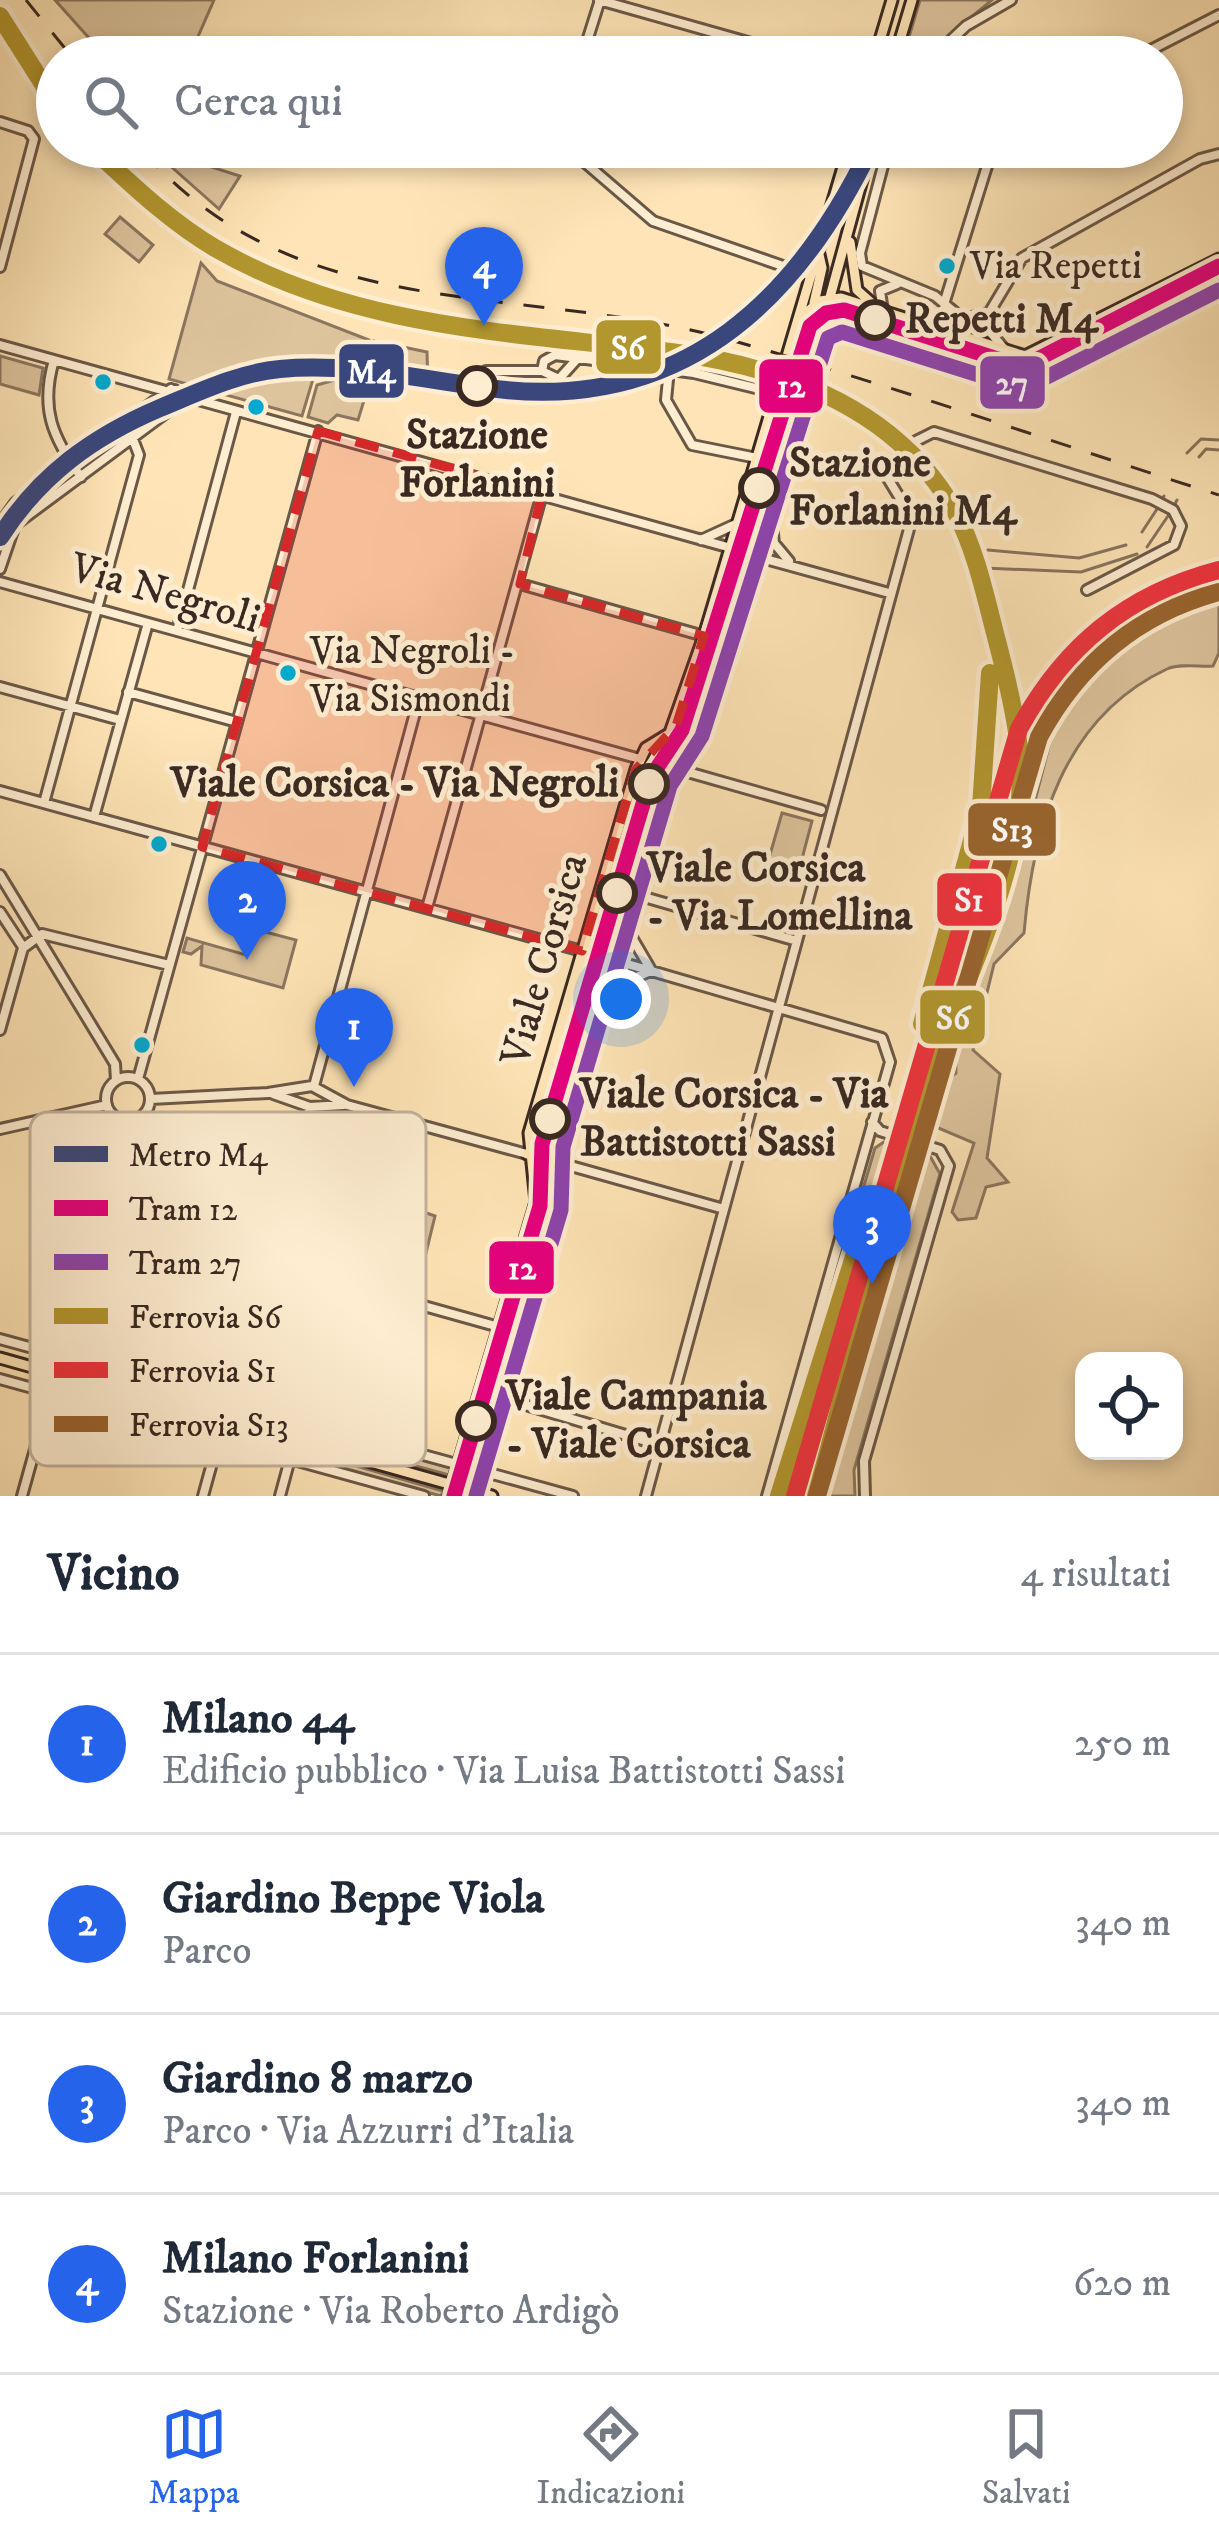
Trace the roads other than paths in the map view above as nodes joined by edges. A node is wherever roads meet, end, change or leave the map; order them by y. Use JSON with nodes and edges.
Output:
{"nodes":[{"id":1,"x":599,"y":0,"type":"edge"},
{"id":2,"x":892,"y":0,"type":"edge"},
{"id":3,"x":912,"y":0,"type":"edge"},
{"id":4,"x":1011,"y":0,"type":"edge"},
{"id":5,"x":1219,"y":15,"type":"edge"},
{"id":6,"x":588,"y":36,"type":"edge"},
{"id":7,"x":726,"y":36,"type":"edge"},
{"id":8,"x":881,"y":36,"type":"edge"},
{"id":9,"x":901,"y":36,"type":"edge"},
{"id":10,"x":955,"y":36,"type":"edge"},
{"id":11,"x":1178,"y":36,"type":"edge"},
{"id":12,"x":0,"y":122,"type":"edge"},
{"id":13,"x":1219,"y":154,"type":"edge"},
{"id":14,"x":1183,"y":167,"type":"edge"},
{"id":15,"x":591,"y":168,"type":"edge"},
{"id":16,"x":843,"y":168,"type":"edge"},
{"id":17,"x":866,"y":168,"type":"edge"},
{"id":18,"x":883,"y":168,"type":"edge"},
{"id":19,"x":987,"y":168,"type":"edge"},
{"id":20,"x":1181,"y":168,"type":"edge"},
{"id":21,"x":854,"y":213,"type":"junction"},
{"id":22,"x":1219,"y":259,"type":"edge"},
{"id":23,"x":842,"y":262,"type":"junction"},
{"id":24,"x":0,"y":267,"type":"edge"},
{"id":25,"x":814,"y":269,"type":"junction"},
{"id":26,"x":1219,"y":278,"type":"edge"},
{"id":27,"x":897,"y":284,"type":"junction"},
{"id":28,"x":832,"y":298,"type":"junction"},
{"id":29,"x":814,"y":304,"type":"junction"},
{"id":30,"x":948,"y":308,"type":"junction"},
{"id":31,"x":883,"y":310,"type":"junction"},
{"id":32,"x":989,"y":313,"type":"junction"},
{"id":33,"x":828,"y":316,"type":"junction"},
{"id":34,"x":794,"y":326,"type":"junction"},
{"id":35,"x":939,"y":329,"type":"junction"},
{"id":36,"x":867,"y":331,"type":"junction"},
{"id":37,"x":822,"y":337,"type":"junction"},
{"id":38,"x":0,"y":345,"type":"edge"},
{"id":39,"x":1007,"y":352,"type":"junction"},
{"id":40,"x":577,"y":359,"type":"junction"},
{"id":41,"x":54,"y":360,"type":"junction"},
{"id":42,"x":669,"y":369,"type":"junction"},
{"id":43,"x":486,"y":370,"type":"dead end"},
{"id":44,"x":542,"y":371,"type":"junction"},
{"id":45,"x":138,"y":383,"type":"junction"},
{"id":46,"x":173,"y":389,"type":"junction"},
{"id":47,"x":776,"y":394,"type":"junction"},
{"id":48,"x":142,"y":409,"type":"junction"},
{"id":49,"x":236,"y":412,"type":"junction"},
{"id":50,"x":126,"y":421,"type":"junction"},
{"id":51,"x":318,"y":431,"type":"junction"},
{"id":52,"x":134,"y":437,"type":"junction"},
{"id":53,"x":914,"y":441,"type":"dead end"},
{"id":54,"x":899,"y":454,"type":"dead end"},
{"id":55,"x":757,"y":458,"type":"junction"},
{"id":56,"x":70,"y":462,"type":"junction"},
{"id":57,"x":81,"y":477,"type":"junction"},
{"id":58,"x":542,"y":494,"type":"junction"},
{"id":59,"x":6,"y":512,"type":"junction"},
{"id":60,"x":771,"y":513,"type":"junction"},
{"id":61,"x":739,"y":523,"type":"junction"},
{"id":62,"x":0,"y":524,"type":"edge"},
{"id":63,"x":15,"y":525,"type":"junction"},
{"id":64,"x":700,"y":540,"type":"junction"},
{"id":65,"x":731,"y":548,"type":"junction"},
{"id":66,"x":751,"y":555,"type":"junction"},
{"id":67,"x":795,"y":565,"type":"junction"},
{"id":68,"x":0,"y":569,"type":"edge"},
{"id":69,"x":0,"y":582,"type":"edge"},
{"id":70,"x":520,"y":584,"type":"junction"},
{"id":71,"x":1088,"y":590,"type":"dead end"},
{"id":72,"x":889,"y":593,"type":"junction"},
{"id":73,"x":98,"y":609,"type":"junction"},
{"id":74,"x":148,"y":623,"type":"junction"},
{"id":75,"x":177,"y":631,"type":"junction"},
{"id":76,"x":704,"y":636,"type":"junction"},
{"id":77,"x":256,"y":653,"type":"junction"},
{"id":78,"x":0,"y":687,"type":"edge"},
{"id":79,"x":128,"y":692,"type":"junction"},
{"id":80,"x":419,"y":698,"type":"junction"},
{"id":81,"x":70,"y":706,"type":"junction"},
{"id":82,"x":484,"y":716,"type":"junction"},
{"id":83,"x":121,"y":720,"type":"junction"},
{"id":84,"x":237,"y":722,"type":"junction"},
{"id":85,"x":673,"y":732,"type":"junction"},
{"id":86,"x":640,"y":759,"type":"junction"},
{"id":87,"x":659,"y":764,"type":"junction"},
{"id":88,"x":677,"y":769,"type":"junction"},
{"id":89,"x":0,"y":790,"type":"edge"},
{"id":90,"x":836,"y":800,"type":"junction"},
{"id":91,"x":44,"y":803,"type":"junction"},
{"id":92,"x":821,"y":810,"type":"junction"},
{"id":93,"x":94,"y":817,"type":"junction"},
{"id":94,"x":828,"y":827,"type":"junction"},
{"id":95,"x":202,"y":847,"type":"junction"},
{"id":96,"x":0,"y":875,"type":"edge"},
{"id":97,"x":10,"y":892,"type":"junction"},
{"id":98,"x":367,"y":892,"type":"junction"},
{"id":99,"x":637,"y":895,"type":"junction"},
{"id":100,"x":427,"y":909,"type":"junction"},
{"id":101,"x":0,"y":912,"type":"edge"},
{"id":102,"x":627,"y":929,"type":"junction"},
{"id":103,"x":38,"y":936,"type":"junction"},
{"id":104,"x":797,"y":941,"type":"junction"},
{"id":105,"x":23,"y":948,"type":"junction"},
{"id":106,"x":582,"y":951,"type":"junction"},
{"id":107,"x":617,"y":962,"type":"junction"},
{"id":108,"x":170,"y":965,"type":"junction"},
{"id":109,"x":652,"y":971,"type":"junction"},
{"id":110,"x":608,"y":990,"type":"junction"},
{"id":111,"x":779,"y":1006,"type":"junction"},
{"id":112,"x":0,"y":1030,"type":"edge"},
{"id":113,"x":138,"y":1078,"type":"junction"},
{"id":114,"x":116,"y":1080,"type":"junction"},
{"id":115,"x":313,"y":1088,"type":"junction"},
{"id":116,"x":268,"y":1094,"type":"junction"},
{"id":117,"x":151,"y":1099,"type":"junction"},
{"id":118,"x":300,"y":1100,"type":"junction"},
{"id":119,"x":106,"y":1105,"type":"junction"},
{"id":120,"x":347,"y":1105,"type":"junction"},
{"id":121,"x":878,"y":1105,"type":"junction"},
{"id":122,"x":314,"y":1106,"type":"junction"},
{"id":123,"x":75,"y":1112,"type":"edge"},
{"id":124,"x":115,"y":1112,"type":"edge"},
{"id":125,"x":147,"y":1112,"type":"edge"},
{"id":126,"x":312,"y":1112,"type":"edge"},
{"id":127,"x":373,"y":1112,"type":"edge"},
{"id":128,"x":872,"y":1120,"type":"junction"},
{"id":129,"x":30,"y":1122,"type":"edge"},
{"id":130,"x":426,"y":1127,"type":"edge"},
{"id":131,"x":0,"y":1129,"type":"edge"},
{"id":132,"x":888,"y":1133,"type":"junction"},
{"id":133,"x":527,"y":1154,"type":"junction"},
{"id":134,"x":560,"y":1163,"type":"junction"},
{"id":135,"x":724,"y":1209,"type":"junction"},
{"id":136,"x":426,"y":1307,"type":"edge"},
{"id":137,"x":499,"y":1327,"type":"junction"},
{"id":138,"x":0,"y":1339,"type":"edge"},
{"id":139,"x":30,"y":1347,"type":"edge"},
{"id":140,"x":0,"y":1358,"type":"edge"},
{"id":141,"x":30,"y":1366,"type":"edge"},
{"id":142,"x":0,"y":1379,"type":"edge"},
{"id":143,"x":30,"y":1388,"type":"edge"},
{"id":144,"x":492,"y":1395,"type":"junction"},
{"id":145,"x":659,"y":1445,"type":"junction"},
{"id":146,"x":426,"y":1456,"type":"edge"},
{"id":147,"x":458,"y":1465,"type":"junction"},
{"id":148,"x":31,"y":1466,"type":"edge"},
{"id":149,"x":212,"y":1466,"type":"edge"},
{"id":150,"x":288,"y":1466,"type":"edge"},
{"id":151,"x":315,"y":1466,"type":"edge"},
{"id":152,"x":374,"y":1466,"type":"edge"},
{"id":153,"x":470,"y":1468,"type":"junction"},
{"id":154,"x":450,"y":1490,"type":"edge"},
{"id":155,"x":463,"y":1492,"type":"edge"},
{"id":156,"x":22,"y":1496,"type":"edge"},
{"id":157,"x":203,"y":1496,"type":"edge"},
{"id":158,"x":280,"y":1496,"type":"edge"},
{"id":159,"x":424,"y":1496,"type":"edge"},
{"id":160,"x":492,"y":1496,"type":"edge"},
{"id":161,"x":573,"y":1496,"type":"edge"},
{"id":162,"x":646,"y":1496,"type":"edge"},
{"id":163,"x":767,"y":1496,"type":"edge"},
{"id":164,"x":865,"y":1496,"type":"edge"}],
"edges":[{"from":1,"to":6,"type":"street"},
{"from":1,"to":7,"type":"street"},
{"from":2,"to":8,"type":"main road"},
{"from":3,"to":9,"type":"main road"},
{"from":4,"to":10,"type":"street"},
{"from":5,"to":11,"type":"street"},
{"from":12,"to":24,"type":"street"},
{"from":13,"to":14,"type":"street"},
{"from":15,"to":25,"type":"street"},
{"from":16,"to":25,"type":"main road"},
{"from":17,"to":21,"type":"main road"},
{"from":18,"to":27,"type":"street"},
{"from":19,"to":30,"type":"street"},
{"from":20,"to":32,"type":"street"},
{"from":21,"to":23,"type":"main road"},
{"from":21,"to":31,"type":"main road"},
{"from":22,"to":39,"type":"main road"},
{"from":23,"to":25,"type":"main road"},
{"from":23,"to":28,"type":"main road"},
{"from":25,"to":29,"type":"main road"},
{"from":25,"to":34,"type":"main road"},
{"from":26,"to":36,"type":"main road"},
{"from":27,"to":30,"type":"street"},
{"from":27,"to":31,"type":"street"},
{"from":28,"to":29,"type":"main road"},
{"from":28,"to":31,"type":"main road"},
{"from":28,"to":33,"type":"main road"},
{"from":29,"to":33,"type":"main road"},
{"from":29,"to":34,"type":"main road"},
{"from":30,"to":32,"type":"street"},
{"from":30,"to":35,"type":"street"},
{"from":31,"to":35,"type":"main road"},
{"from":32,"to":39,"type":"street"},
{"from":33,"to":36,"type":"main road"},
{"from":33,"to":37,"type":"main road"},
{"from":34,"to":47,"type":"main road"},
{"from":35,"to":39,"type":"main road"},
{"from":36,"to":37,"type":"main road"},
{"from":37,"to":60,"type":"main road"},
{"from":38,"to":41,"type":"street"},
{"from":40,"to":42,"type":"street"},
{"from":40,"to":44,"type":"street"},
{"from":40,"to":44,"type":"street"},
{"from":41,"to":45,"type":"street"},
{"from":41,"to":56,"type":"street"},
{"from":42,"to":47,"type":"street"},
{"from":42,"to":55,"type":"street"},
{"from":43,"to":44,"type":"street"},
{"from":45,"to":46,"type":"street"},
{"from":45,"to":48,"type":"street"},
{"from":46,"to":48,"type":"street"},
{"from":46,"to":49,"type":"street"},
{"from":46,"to":52,"type":"street"},
{"from":47,"to":55,"type":"main road"},
{"from":48,"to":50,"type":"street"},
{"from":49,"to":51,"type":"street"},
{"from":49,"to":75,"type":"street"},
{"from":50,"to":52,"type":"street"},
{"from":50,"to":56,"type":"street"},
{"from":51,"to":58,"type":"street"},
{"from":51,"to":77,"type":"street"},
{"from":52,"to":57,"type":"street"},
{"from":52,"to":73,"type":"street"},
{"from":53,"to":71,"type":"street"},
{"from":54,"to":72,"type":"street"},
{"from":55,"to":61,"type":"main road"},
{"from":56,"to":57,"type":"street"},
{"from":56,"to":59,"type":"street"},
{"from":57,"to":63,"type":"street"},
{"from":58,"to":64,"type":"street"},
{"from":58,"to":70,"type":"street"},
{"from":59,"to":62,"type":"street"},
{"from":59,"to":63,"type":"street"},
{"from":60,"to":66,"type":"main road","name":"Viale Corsica"},
{"from":60,"to":67,"type":"street"},
{"from":61,"to":64,"type":"street"},
{"from":61,"to":65,"type":"main road"},
{"from":63,"to":68,"type":"street"},
{"from":64,"to":65,"type":"street"},
{"from":65,"to":66,"type":"main road"},
{"from":65,"to":76,"type":"main road"},
{"from":66,"to":67,"type":"street"},
{"from":66,"to":88,"type":"main road","name":"Viale Corsica"},
{"from":67,"to":72,"type":"street"},
{"from":69,"to":73,"type":"street","name":"Via Negroli"},
{"from":70,"to":76,"type":"street"},
{"from":70,"to":82,"type":"street"},
{"from":72,"to":90,"type":"street"},
{"from":73,"to":74,"type":"street","name":"Via Negroli"},
{"from":73,"to":81,"type":"street"},
{"from":74,"to":75,"type":"street","name":"Via Negroli"},
{"from":74,"to":79,"type":"street"},
{"from":75,"to":77,"type":"street","name":"Via Negroli"},
{"from":76,"to":85,"type":"main road"},
{"from":77,"to":80,"type":"street","name":"Via Negroli"},
{"from":77,"to":84,"type":"street"},
{"from":78,"to":81,"type":"street"},
{"from":79,"to":83,"type":"street"},
{"from":79,"to":84,"type":"street"},
{"from":80,"to":82,"type":"street","name":"Via Negroli"},
{"from":80,"to":98,"type":"street"},
{"from":81,"to":83,"type":"street"},
{"from":81,"to":91,"type":"street"},
{"from":82,"to":86,"type":"street","name":"Via Negroli"},
{"from":82,"to":100,"type":"street"},
{"from":83,"to":93,"type":"street"},
{"from":84,"to":95,"type":"street"},
{"from":85,"to":86,"type":"main road"},
{"from":85,"to":87,"type":"main road"},
{"from":86,"to":87,"type":"main road","name":"Via Negroli"},
{"from":86,"to":106,"type":"main road","name":"Viale Corsica"},
{"from":87,"to":88,"type":"main road","name":"Via Negroli"},
{"from":88,"to":92,"type":"street"},
{"from":88,"to":99,"type":"main road","name":"Viale Corsica"},
{"from":89,"to":91,"type":"street"},
{"from":90,"to":92,"type":"street"},
{"from":90,"to":94,"type":"street"},
{"from":91,"to":93,"type":"street"},
{"from":92,"to":94,"type":"street"},
{"from":93,"to":95,"type":"street"},
{"from":94,"to":104,"type":"street"},
{"from":95,"to":98,"type":"street"},
{"from":95,"to":108,"type":"street"},
{"from":96,"to":97,"type":"street"},
{"from":97,"to":101,"type":"street"},
{"from":97,"to":103,"type":"street"},
{"from":98,"to":100,"type":"street"},
{"from":98,"to":115,"type":"street"},
{"from":99,"to":102,"type":"main road","name":"Viale Corsica"},
{"from":99,"to":104,"type":"street"},
{"from":100,"to":106,"type":"street"},
{"from":101,"to":105,"type":"street"},
{"from":102,"to":107,"type":"main road","name":"Viale Corsica"},
{"from":102,"to":109,"type":"street","name":"Viale Corsica"},
{"from":103,"to":105,"type":"street"},
{"from":103,"to":108,"type":"street"},
{"from":103,"to":114,"type":"street"},
{"from":104,"to":111,"type":"street"},
{"from":105,"to":112,"type":"street"},
{"from":106,"to":107,"type":"street"},
{"from":106,"to":107,"type":"street"},
{"from":106,"to":133,"type":"main road","name":"Viale Corsica"},
{"from":107,"to":109,"type":"street"},
{"from":107,"to":110,"type":"main road","name":"Viale Corsica"},
{"from":108,"to":113,"type":"street"},
{"from":109,"to":110,"type":"street","name":"Viale Corsica"},
{"from":109,"to":111,"type":"street"},
{"from":110,"to":134,"type":"main road","name":"Viale Corsica"},
{"from":111,"to":121,"type":"street"},
{"from":111,"to":135,"type":"street"},
{"from":113,"to":114,"type":"street"},
{"from":113,"to":117,"type":"street"},
{"from":114,"to":119,"type":"street"},
{"from":115,"to":116,"type":"street"},
{"from":115,"to":118,"type":"street"},
{"from":115,"to":120,"type":"street"},
{"from":115,"to":122,"type":"street"},
{"from":116,"to":117,"type":"street"},
{"from":116,"to":118,"type":"street"},
{"from":117,"to":125,"type":"street"},
{"from":118,"to":122,"type":"street"},
{"from":119,"to":123,"type":"street"},
{"from":119,"to":124,"type":"street"},
{"from":120,"to":122,"type":"street"},
{"from":120,"to":127,"type":"street"},
{"from":121,"to":128,"type":"street"},
{"from":121,"to":132,"type":"street"},
{"from":122,"to":126,"type":"street"},
{"from":128,"to":132,"type":"street"},
{"from":128,"to":163,"type":"street"},
{"from":129,"to":131,"type":"street"},
{"from":130,"to":133,"type":"street"},
{"from":132,"to":164,"type":"street"},
{"from":133,"to":134,"type":"main road"},
{"from":133,"to":137,"type":"main road","name":"Viale Corsica"},
{"from":134,"to":135,"type":"street"},
{"from":134,"to":144,"type":"main road","name":"Viale Corsica"},
{"from":135,"to":145,"type":"street"},
{"from":136,"to":137,"type":"street"},
{"from":137,"to":147,"type":"main road","name":"Viale Corsica"},
{"from":138,"to":139,"type":"street"},
{"from":140,"to":141,"type":"main road"},
{"from":142,"to":143,"type":"street"},
{"from":144,"to":145,"type":"street"},
{"from":144,"to":153,"type":"main road","name":"Viale Corsica"},
{"from":145,"to":162,"type":"street"},
{"from":146,"to":147,"type":"street"},
{"from":147,"to":153,"type":"street"},
{"from":147,"to":154,"type":"main road","name":"Viale Corsica"},
{"from":148,"to":156,"type":"street"},
{"from":149,"to":157,"type":"street"},
{"from":150,"to":158,"type":"street"},
{"from":151,"to":159,"type":"street"},
{"from":152,"to":154,"type":"main road"},
{"from":153,"to":155,"type":"main road","name":"Viale Corsica"},
{"from":153,"to":161,"type":"street"},
{"from":154,"to":155,"type":"main road"},
{"from":155,"to":160,"type":"main road"}]}
